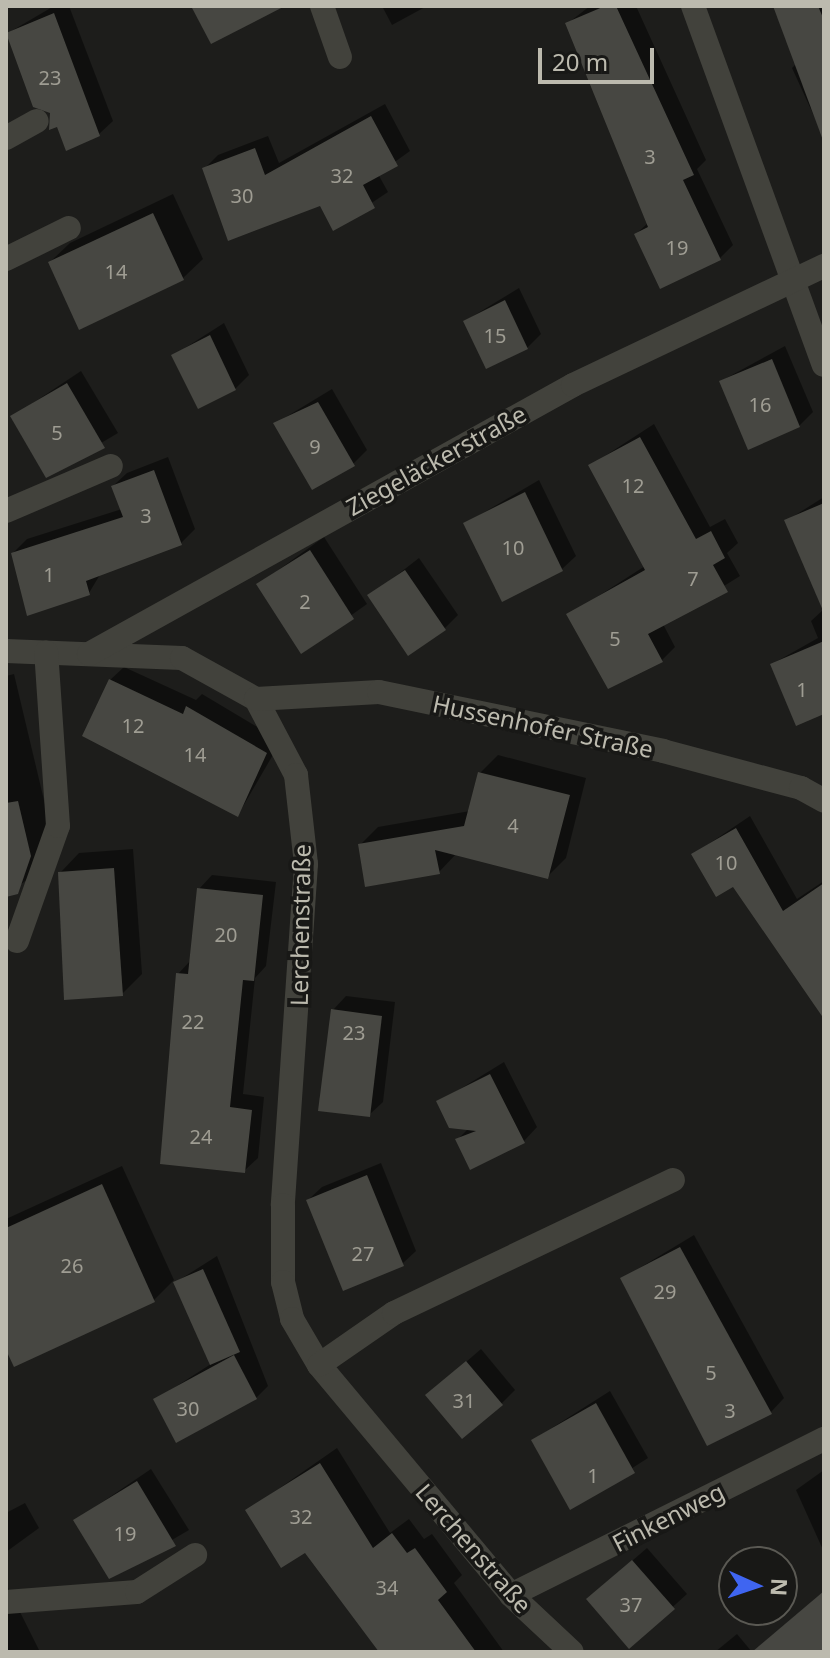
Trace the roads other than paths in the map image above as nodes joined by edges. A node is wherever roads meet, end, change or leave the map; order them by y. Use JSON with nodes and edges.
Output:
{"nodes":[{"id":1,"x":322,"y":6,"type":"edge"},
{"id":2,"x":693,"y":6,"type":"edge"},
{"id":3,"x":340,"y":57,"type":"dead end"},
{"id":4,"x":37,"y":121,"type":"dead end"},
{"id":5,"x":6,"y":138,"type":"edge"},
{"id":6,"x":69,"y":228,"type":"dead end"},
{"id":7,"x":6,"y":259,"type":"edge"},
{"id":8,"x":824,"y":266,"type":"edge"},
{"id":9,"x":791,"y":280,"type":"junction"},
{"id":10,"x":824,"y":365,"type":"edge"},
{"id":11,"x":111,"y":466,"type":"dead end"},
{"id":12,"x":6,"y":511,"type":"edge"},
{"id":13,"x":6,"y":651,"type":"edge"},
{"id":14,"x":46,"y":652,"type":"junction"},
{"id":15,"x":89,"y":654,"type":"junction"},
{"id":16,"x":256,"y":699,"type":"junction"},
{"id":17,"x":824,"y":777,"type":"edge"},
{"id":18,"x":801,"y":788,"type":"junction"},
{"id":19,"x":824,"y":801,"type":"edge"},
{"id":20,"x":17,"y":941,"type":"dead end"},
{"id":21,"x":673,"y":1180,"type":"dead end"},
{"id":22,"x":319,"y":1365,"type":"junction"},
{"id":23,"x":824,"y":1439,"type":"edge"},
{"id":24,"x":195,"y":1555,"type":"dead end"},
{"id":25,"x":511,"y":1595,"type":"junction"},
{"id":26,"x":6,"y":1602,"type":"edge"},
{"id":27,"x":572,"y":1652,"type":"edge"}],
"edges":[{"from":1,"to":3,"type":"street"},
{"from":2,"to":9,"type":"street"},
{"from":4,"to":5,"type":"street"},
{"from":6,"to":7,"type":"street"},
{"from":8,"to":9,"type":"street","name":"Ziegeläckerstraße"},
{"from":9,"to":10,"type":"street"},
{"from":9,"to":15,"type":"street","name":"Ziegeläckerstraße"},
{"from":11,"to":12,"type":"street"},
{"from":13,"to":14,"type":"street"},
{"from":14,"to":15,"type":"street"},
{"from":14,"to":20,"type":"street"},
{"from":15,"to":16,"type":"street"},
{"from":16,"to":18,"type":"street","name":"Hussenhofer Straße"},
{"from":16,"to":22,"type":"street","name":"Lerchenstraße"},
{"from":17,"to":18,"type":"street"},
{"from":18,"to":19,"type":"street","name":"Hussenhofer Straße"},
{"from":21,"to":22,"type":"street"},
{"from":22,"to":25,"type":"street","name":"Lerchenstraße"},
{"from":23,"to":25,"type":"street","name":"Finkenweg"},
{"from":24,"to":26,"type":"street"},
{"from":25,"to":27,"type":"street","name":"Lerchenstraße"}]}
